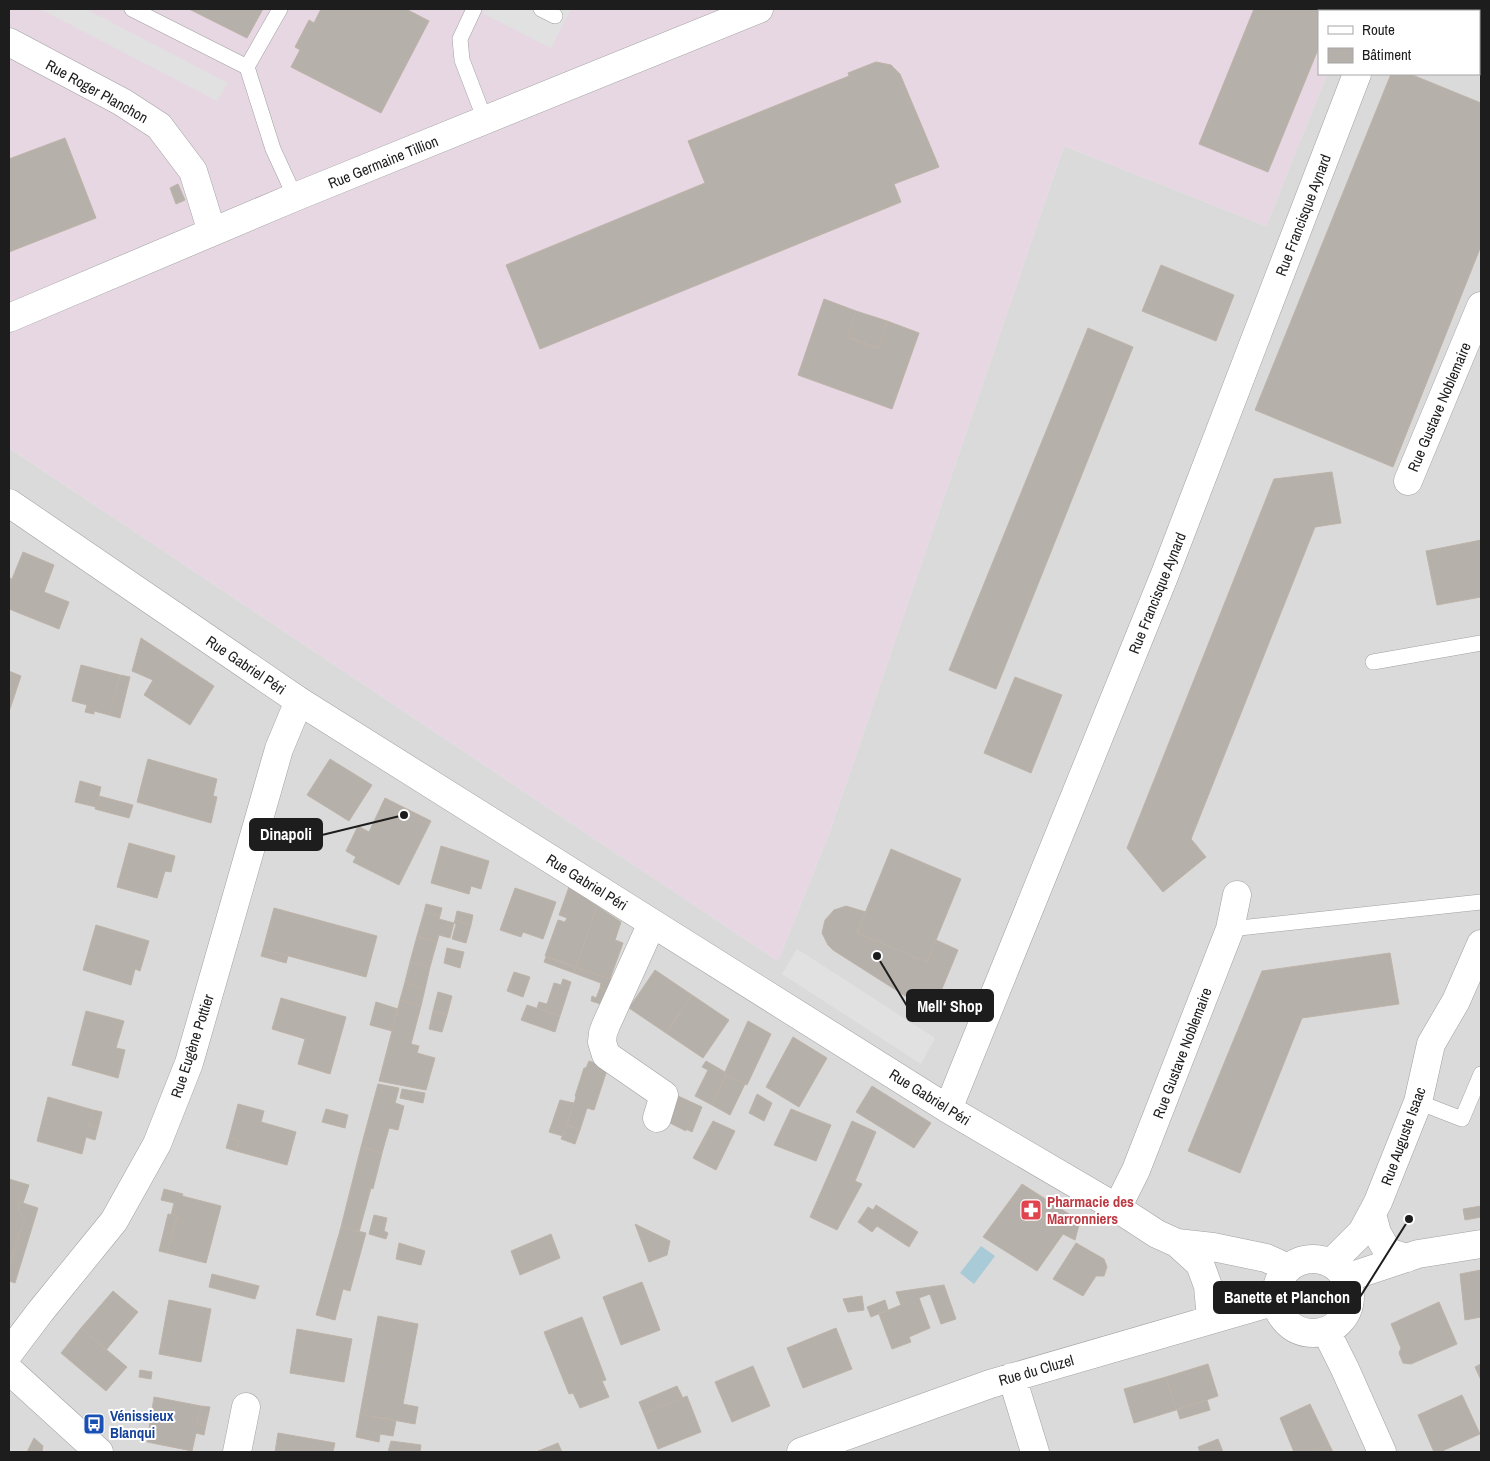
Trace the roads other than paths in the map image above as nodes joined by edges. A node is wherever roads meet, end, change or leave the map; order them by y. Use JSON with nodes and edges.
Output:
{"nodes":[{"id":1,"x":132,"y":9,"type":"edge"},
{"id":2,"x":280,"y":9,"type":"edge"},
{"id":3,"x":474,"y":9,"type":"edge"},
{"id":4,"x":541,"y":9,"type":"edge"},
{"id":5,"x":759,"y":9,"type":"edge"},
{"id":6,"x":556,"y":16,"type":"dead end"},
{"id":7,"x":9,"y":42,"type":"edge"},
{"id":8,"x":247,"y":68,"type":"junction"},
{"id":9,"x":1357,"y":75,"type":"edge"},
{"id":10,"x":485,"y":120,"type":"junction"},
{"id":11,"x":295,"y":197,"type":"junction"},
{"id":12,"x":212,"y":232,"type":"junction"},
{"id":13,"x":1481,"y":306,"type":"edge"},
{"id":14,"x":9,"y":318,"type":"edge"},
{"id":15,"x":1408,"y":481,"type":"dead end"},
{"id":16,"x":9,"y":503,"type":"edge"},
{"id":17,"x":1481,"y":643,"type":"edge"},
{"id":18,"x":1373,"y":662,"type":"dead end"},
{"id":19,"x":298,"y":701,"type":"junction"},
{"id":20,"x":1237,"y":895,"type":"dead end"},
{"id":21,"x":1481,"y":902,"type":"edge"},
{"id":22,"x":652,"y":923,"type":"junction"},
{"id":23,"x":1230,"y":929,"type":"junction"},
{"id":24,"x":1481,"y":944,"type":"edge"},
{"id":25,"x":1481,"y":1074,"type":"edge"},
{"id":26,"x":1418,"y":1102,"type":"junction"},
{"id":27,"x":948,"y":1109,"type":"junction"},
{"id":28,"x":657,"y":1118,"type":"dead end"},
{"id":29,"x":1117,"y":1208,"type":"junction"},
{"id":30,"x":1372,"y":1214,"type":"junction"},
{"id":31,"x":1177,"y":1243,"type":"junction"},
{"id":32,"x":1481,"y":1244,"type":"edge"},
{"id":33,"x":1407,"y":1258,"type":"junction"},
{"id":34,"x":1288,"y":1268,"type":"junction"},
{"id":35,"x":1338,"y":1271,"type":"junction"},
{"id":36,"x":1276,"y":1301,"type":"junction"},
{"id":37,"x":1211,"y":1319,"type":"junction"},
{"id":38,"x":1326,"y":1331,"type":"junction"},
{"id":39,"x":9,"y":1353,"type":"edge"},
{"id":40,"x":9,"y":1370,"type":"edge"},
{"id":41,"x":1012,"y":1377,"type":"junction"},
{"id":42,"x":246,"y":1407,"type":"dead end"},
{"id":43,"x":99,"y":1452,"type":"edge"},
{"id":44,"x":237,"y":1452,"type":"edge"},
{"id":45,"x":801,"y":1452,"type":"edge"},
{"id":46,"x":1035,"y":1452,"type":"edge"},
{"id":47,"x":1382,"y":1452,"type":"edge"}],
"edges":[{"from":1,"to":8,"type":"lane"},
{"from":2,"to":8,"type":"lane"},
{"from":3,"to":10,"type":"lane"},
{"from":4,"to":6,"type":"lane"},
{"from":5,"to":10,"type":"street","name":"Rue Germaine Tillion"},
{"from":7,"to":12,"type":"street","name":"Rue Roger Planchon"},
{"from":8,"to":11,"type":"lane"},
{"from":9,"to":27,"type":"street","name":"Rue Francisque Aynard"},
{"from":10,"to":11,"type":"street","name":"Rue Germaine Tillion"},
{"from":11,"to":12,"type":"street","name":"Rue Germaine Tillion"},
{"from":12,"to":14,"type":"street","name":"Rue Germaine Tillion"},
{"from":13,"to":15,"type":"street","name":"Rue Gustave Noblemaire"},
{"from":16,"to":19,"type":"street","name":"Rue Gabriel Péri"},
{"from":17,"to":18,"type":"lane"},
{"from":19,"to":22,"type":"street","name":"Rue Gabriel Péri"},
{"from":19,"to":39,"type":"street","name":"Rue Eugène Pottier"},
{"from":20,"to":23,"type":"street","name":"Rue Gustave Noblemaire"},
{"from":21,"to":23,"type":"lane"},
{"from":22,"to":27,"type":"street","name":"Rue Gabriel Péri"},
{"from":22,"to":28,"type":"street"},
{"from":23,"to":29,"type":"street","name":"Rue Gustave Noblemaire"},
{"from":24,"to":26,"type":"street","name":"Rue Auguste Isaac"},
{"from":25,"to":26,"type":"lane"},
{"from":26,"to":30,"type":"street","name":"Rue Auguste Isaac"},
{"from":27,"to":29,"type":"street","name":"Rue Gabriel Péri"},
{"from":29,"to":31,"type":"street","name":"Rue Gabriel Péri"},
{"from":30,"to":33,"type":"street"},
{"from":30,"to":35,"type":"street","name":"Rue Auguste Isaac"},
{"from":31,"to":34,"type":"street","name":"Rue Gabriel Péri"},
{"from":31,"to":37,"type":"street","name":"Rue Gabriel Péri"},
{"from":32,"to":33,"type":"street"},
{"from":33,"to":35,"type":"street"},
{"from":34,"to":35,"type":"street"},
{"from":34,"to":36,"type":"street"},
{"from":35,"to":38,"type":"street"},
{"from":36,"to":37,"type":"street","name":"Rue du Cluzel"},
{"from":36,"to":38,"type":"street"},
{"from":37,"to":41,"type":"street","name":"Rue du Cluzel"},
{"from":38,"to":47,"type":"street"},
{"from":40,"to":43,"type":"street"},
{"from":41,"to":45,"type":"street","name":"Rue du Cluzel"},
{"from":41,"to":46,"type":"street"},
{"from":42,"to":44,"type":"street"}]}
